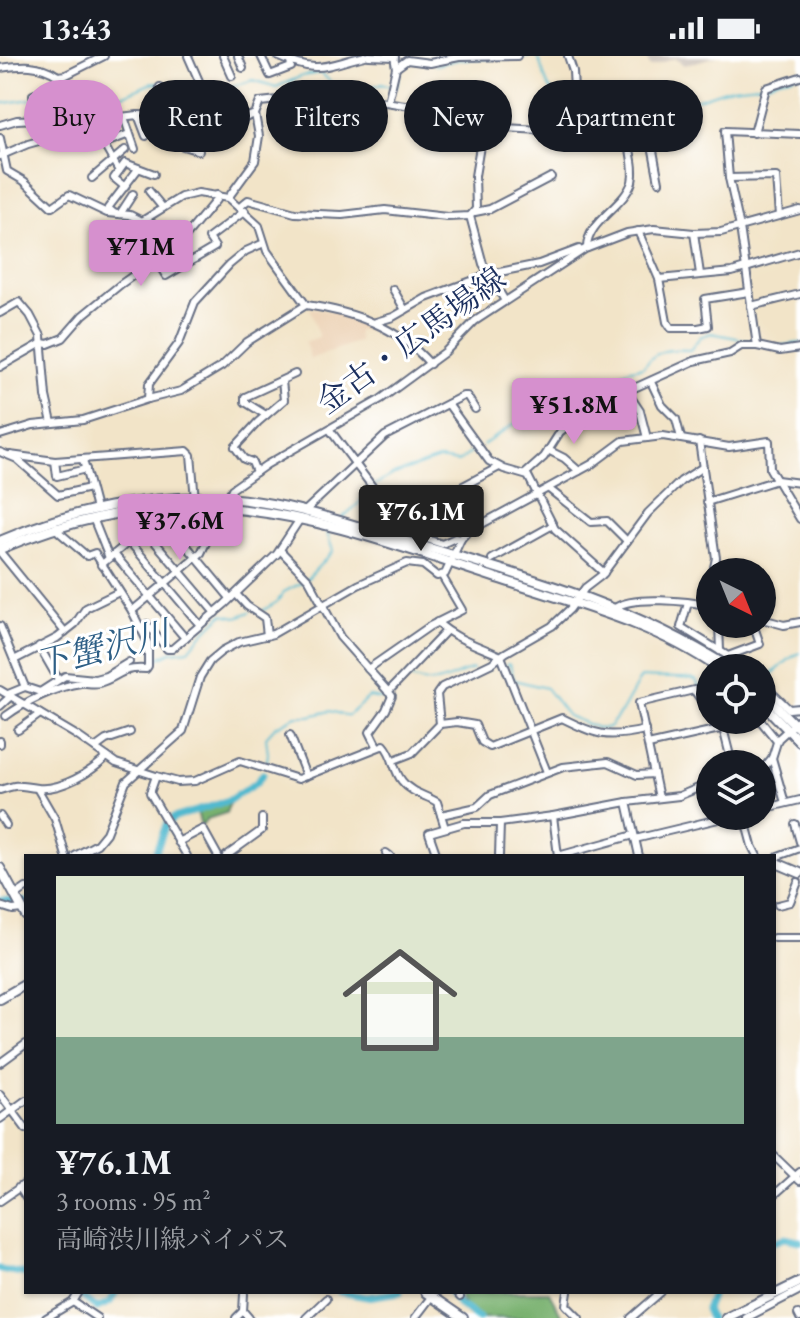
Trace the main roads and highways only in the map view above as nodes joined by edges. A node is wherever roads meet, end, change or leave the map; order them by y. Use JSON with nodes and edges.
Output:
{"nodes":[{"id":1,"x":94,"y":514,"type":"junction"},
{"id":2,"x":302,"y":516,"type":"junction"},
{"id":3,"x":0,"y":541,"type":"edge"},
{"id":4,"x":0,"y":551,"type":"edge"},
{"id":5,"x":577,"y":598,"type":"junction"},
{"id":6,"x":697,"y":654,"type":"edge"},
{"id":7,"x":707,"y":654,"type":"edge"},
{"id":8,"x":776,"y":704,"type":"edge"},
{"id":9,"x":776,"y":712,"type":"edge"},
{"id":10,"x":796,"y":726,"type":"edge"},
{"id":11,"x":800,"y":742,"type":"edge"},
{"id":12,"x":776,"y":863,"type":"edge"},
{"id":13,"x":0,"y":868,"type":"edge"},
{"id":14,"x":799,"y":878,"type":"edge"},
{"id":15,"x":21,"y":905,"type":"edge"},
{"id":16,"x":24,"y":985,"type":"edge"},
{"id":17,"x":0,"y":999,"type":"edge"},
{"id":18,"x":800,"y":1282,"type":"edge"},
{"id":19,"x":428,"y":1295,"type":"edge"},
{"id":20,"x":747,"y":1314,"type":"edge"},
{"id":21,"x":463,"y":1318,"type":"edge"},
{"id":22,"x":726,"y":1318,"type":"edge"}],
"edges":[{"from":1,"to":2,"type":"main road"},
{"from":1,"to":2,"type":"main road"},
{"from":1,"to":3,"type":"main road"},
{"from":1,"to":4,"type":"main road"},
{"from":2,"to":5,"type":"main road"},
{"from":5,"to":6,"type":"main road"},
{"from":5,"to":7,"type":"main road"},
{"from":8,"to":10,"type":"main road"},
{"from":9,"to":10,"type":"main road"},
{"from":10,"to":11,"type":"main road"},
{"from":12,"to":14,"type":"main road"},
{"from":13,"to":15,"type":"main road"},
{"from":16,"to":17,"type":"main road"},
{"from":18,"to":20,"type":"main road"},
{"from":19,"to":21,"type":"main road"},
{"from":20,"to":22,"type":"main road"}]}
